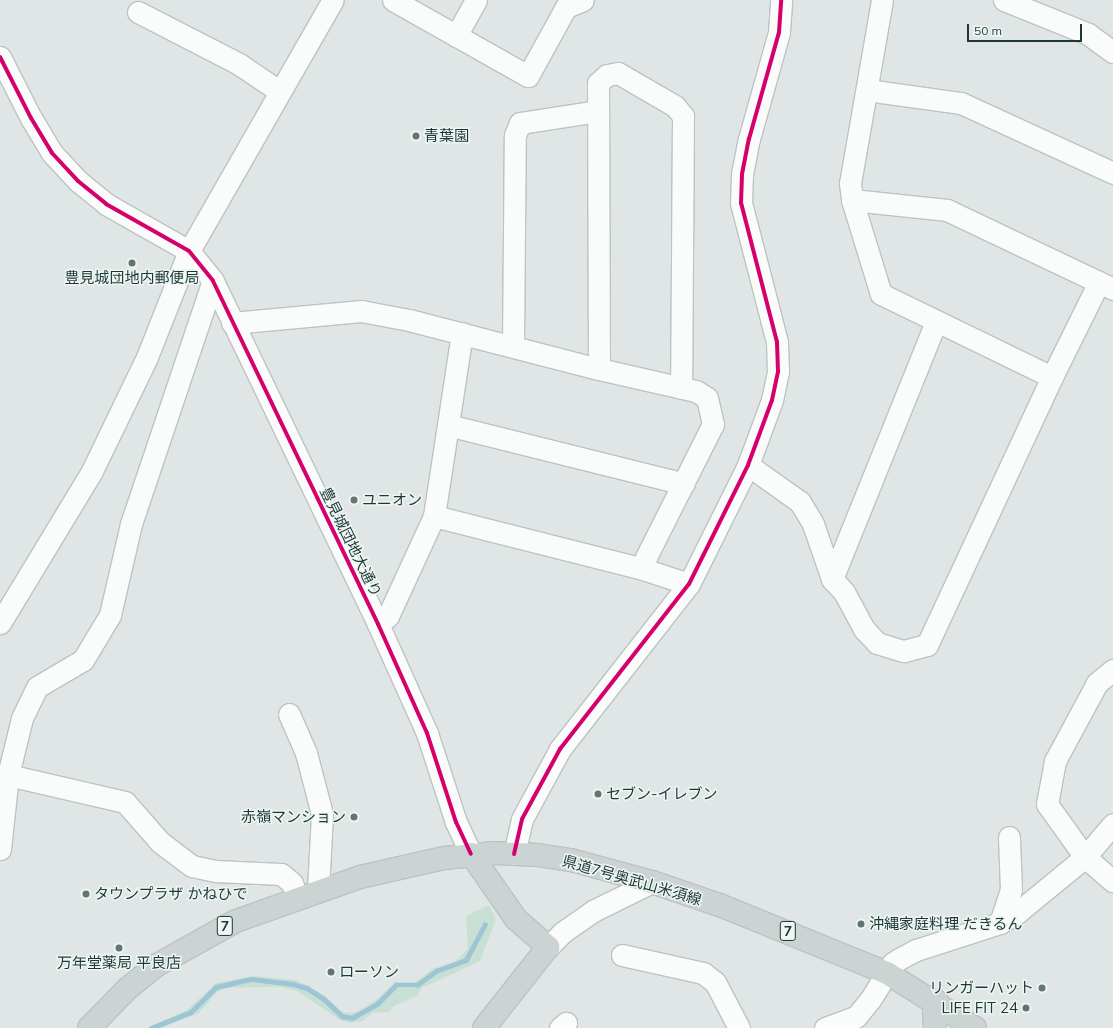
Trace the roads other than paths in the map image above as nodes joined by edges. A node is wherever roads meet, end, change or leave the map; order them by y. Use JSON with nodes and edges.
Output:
{"nodes":[{"id":1,"x":332,"y":0,"type":"edge"},
{"id":2,"x":393,"y":0,"type":"edge"},
{"id":3,"x":476,"y":0,"type":"edge"},
{"id":4,"x":583,"y":0,"type":"edge"},
{"id":5,"x":781,"y":0,"type":"edge"},
{"id":6,"x":882,"y":0,"type":"edge"},
{"id":7,"x":1004,"y":0,"type":"edge"},
{"id":8,"x":138,"y":12,"type":"dead end"},
{"id":9,"x":456,"y":36,"type":"junction"},
{"id":10,"x":1113,"y":52,"type":"edge"},
{"id":11,"x":0,"y":57,"type":"edge"},
{"id":12,"x":867,"y":90,"type":"junction"},
{"id":13,"x":279,"y":91,"type":"junction"},
{"id":14,"x":598,"y":111,"type":"junction"},
{"id":15,"x":1113,"y":172,"type":"edge"},
{"id":16,"x":852,"y":200,"type":"junction"},
{"id":17,"x":189,"y":251,"type":"junction"},
{"id":18,"x":213,"y":281,"type":"junction"},
{"id":19,"x":1106,"y":286,"type":"edge"},
{"id":20,"x":936,"y":322,"type":"junction"},
{"id":21,"x":232,"y":323,"type":"junction"},
{"id":22,"x":462,"y":333,"type":"junction"},
{"id":23,"x":513,"y":346,"type":"junction"},
{"id":24,"x":599,"y":369,"type":"junction"},
{"id":25,"x":1052,"y":377,"type":"junction"},
{"id":26,"x":681,"y":388,"type":"junction"},
{"id":27,"x":448,"y":426,"type":"junction"},
{"id":28,"x":748,"y":465,"type":"junction"},
{"id":29,"x":684,"y":484,"type":"junction"},
{"id":30,"x":434,"y":516,"type":"junction"},
{"id":31,"x":643,"y":569,"type":"junction"},
{"id":32,"x":832,"y":579,"type":"junction"},
{"id":33,"x":689,"y":584,"type":"junction"},
{"id":34,"x":0,"y":623,"type":"edge"},
{"id":35,"x":378,"y":624,"type":"junction"},
{"id":36,"x":1113,"y":670,"type":"edge"},
{"id":37,"x":289,"y":714,"type":"dead end"},
{"id":38,"x":8,"y":775,"type":"junction"},
{"id":39,"x":1113,"y":824,"type":"edge"},
{"id":40,"x":1009,"y":837,"type":"dead end"},
{"id":41,"x":0,"y":849,"type":"edge"},
{"id":42,"x":471,"y":854,"type":"junction"},
{"id":43,"x":514,"y":854,"type":"junction"},
{"id":44,"x":1085,"y":857,"type":"junction"},
{"id":45,"x":1113,"y":881,"type":"edge"},
{"id":46,"x":652,"y":882,"type":"junction"},
{"id":47,"x":318,"y":890,"type":"junction"},
{"id":48,"x":297,"y":897,"type":"junction"},
{"id":49,"x":1000,"y":923,"type":"junction"},
{"id":50,"x":548,"y":947,"type":"junction"},
{"id":51,"x":622,"y":955,"type":"dead end"},
{"id":52,"x":887,"y":973,"type":"junction"},
{"id":53,"x":936,"y":1002,"type":"junction"},
{"id":54,"x":90,"y":1028,"type":"edge"},
{"id":55,"x":484,"y":1028,"type":"edge"},
{"id":56,"x":739,"y":1028,"type":"edge"},
{"id":57,"x":827,"y":1028,"type":"edge"},
{"id":58,"x":935,"y":1028,"type":"edge"},
{"id":59,"x":975,"y":1028,"type":"edge"}],
"edges":[{"from":1,"to":13,"type":"street"},
{"from":2,"to":9,"type":"street"},
{"from":3,"to":9,"type":"street"},
{"from":4,"to":9,"type":"street"},
{"from":5,"to":28,"type":"street"},
{"from":6,"to":12,"type":"street"},
{"from":7,"to":10,"type":"street"},
{"from":8,"to":13,"type":"street"},
{"from":11,"to":17,"type":"street"},
{"from":12,"to":15,"type":"street"},
{"from":12,"to":16,"type":"street"},
{"from":13,"to":17,"type":"street"},
{"from":14,"to":23,"type":"street"},
{"from":14,"to":24,"type":"street"},
{"from":14,"to":26,"type":"street"},
{"from":16,"to":19,"type":"street"},
{"from":16,"to":20,"type":"street"},
{"from":17,"to":18,"type":"street","name":"豊見城団地大通り"},
{"from":17,"to":34,"type":"street"},
{"from":18,"to":21,"type":"street","name":"豊見城団地大通り"},
{"from":18,"to":38,"type":"street"},
{"from":19,"to":25,"type":"street"},
{"from":20,"to":25,"type":"street"},
{"from":20,"to":32,"type":"street"},
{"from":21,"to":22,"type":"street"},
{"from":21,"to":35,"type":"street","name":"豊見城団地大通り"},
{"from":22,"to":23,"type":"street"},
{"from":22,"to":27,"type":"street"},
{"from":23,"to":24,"type":"street"},
{"from":24,"to":26,"type":"street"},
{"from":25,"to":32,"type":"street"},
{"from":26,"to":29,"type":"street"},
{"from":27,"to":29,"type":"street"},
{"from":27,"to":30,"type":"street"},
{"from":28,"to":32,"type":"street"},
{"from":28,"to":33,"type":"street"},
{"from":29,"to":31,"type":"street"},
{"from":30,"to":31,"type":"street"},
{"from":30,"to":35,"type":"street"},
{"from":31,"to":33,"type":"street"},
{"from":33,"to":43,"type":"street"},
{"from":35,"to":42,"type":"street","name":"豊見城団地大通り"},
{"from":36,"to":44,"type":"street"},
{"from":37,"to":47,"type":"street"},
{"from":38,"to":41,"type":"street"},
{"from":38,"to":48,"type":"street"},
{"from":39,"to":44,"type":"street"},
{"from":40,"to":49,"type":"street"},
{"from":42,"to":43,"type":"main road","name":"県道7号奥武山米須線","number":"7"},
{"from":42,"to":47,"type":"main road","name":"県道7号奥武山米須線","number":"7"},
{"from":42,"to":50,"type":"main road"},
{"from":43,"to":46,"type":"main road","name":"県道7号奥武山米須線","number":"7"},
{"from":44,"to":45,"type":"street"},
{"from":44,"to":49,"type":"street"},
{"from":46,"to":50,"type":"street"},
{"from":46,"to":52,"type":"main road","name":"県道7号奥武山米須線","number":"7"},
{"from":47,"to":48,"type":"main road","name":"県道7号奥武山米須線","number":"7"},
{"from":48,"to":54,"type":"main road","name":"県道7号奥武山米須線","number":"7"},
{"from":49,"to":52,"type":"street"},
{"from":50,"to":55,"type":"main road"},
{"from":51,"to":56,"type":"street"},
{"from":52,"to":53,"type":"main road","name":"県道7号奥武山米須線","number":"7"},
{"from":52,"to":57,"type":"street"},
{"from":53,"to":58,"type":"main road"},
{"from":53,"to":59,"type":"main road","name":"県道7号奥武山米須線","number":"7"}]}
